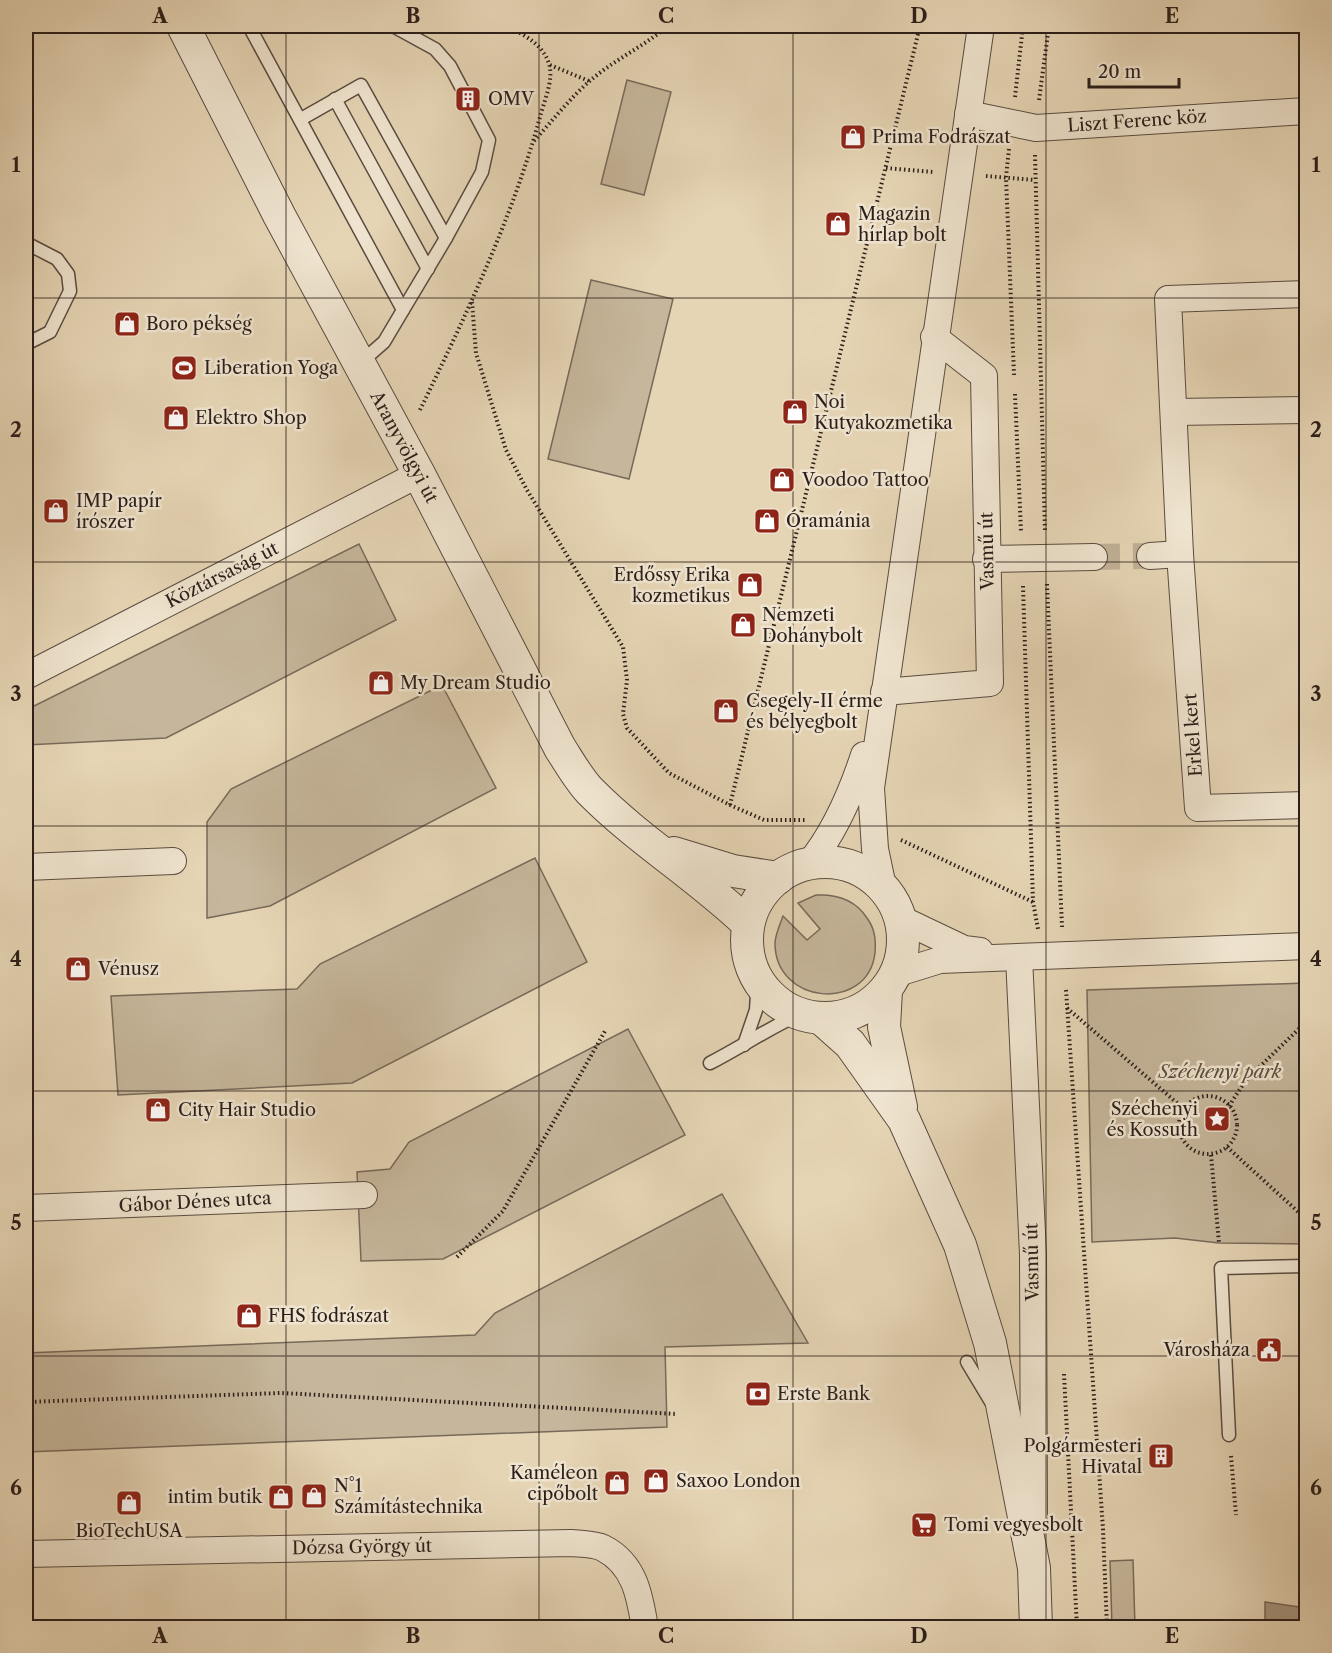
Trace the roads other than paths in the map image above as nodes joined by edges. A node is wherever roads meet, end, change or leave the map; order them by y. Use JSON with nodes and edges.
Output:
{"nodes":[{"id":1,"x":183,"y":26,"type":"edge"},
{"id":2,"x":249,"y":26,"type":"edge"},
{"id":3,"x":393,"y":26,"type":"edge"},
{"id":4,"x":981,"y":26,"type":"edge"},
{"id":5,"x":335,"y":99,"type":"junction"},
{"id":6,"x":1306,"y":111,"type":"edge"},
{"id":7,"x":968,"y":114,"type":"junction"},
{"id":8,"x":301,"y":119,"type":"junction"},
{"id":9,"x":446,"y":238,"type":"junction"},
{"id":10,"x":26,"y":243,"type":"edge"},
{"id":11,"x":428,"y":270,"type":"junction"},
{"id":12,"x":1306,"y":294,"type":"edge"},
{"id":13,"x":403,"y":310,"type":"junction"},
{"id":14,"x":934,"y":337,"type":"junction"},
{"id":15,"x":26,"y":344,"type":"edge"},
{"id":16,"x":359,"y":363,"type":"junction"},
{"id":17,"x":1306,"y":410,"type":"edge"},
{"id":18,"x":1175,"y":412,"type":"junction"},
{"id":19,"x":419,"y":474,"type":"junction"},
{"id":20,"x":1180,"y":554,"type":"junction"},
{"id":21,"x":1150,"y":556,"type":"tunnel mouth"},
{"id":22,"x":1094,"y":557,"type":"tunnel mouth"},
{"id":23,"x":986,"y":559,"type":"junction"},
{"id":24,"x":26,"y":676,"type":"edge"},
{"id":25,"x":884,"y":692,"type":"junction"},
{"id":26,"x":1306,"y":805,"type":"edge"},
{"id":27,"x":654,"y":847,"type":"junction"},
{"id":28,"x":173,"y":861,"type":"dead end"},
{"id":29,"x":808,"y":864,"type":"junction"},
{"id":30,"x":26,"y":867,"type":"edge"},
{"id":31,"x":778,"y":878,"type":"junction"},
{"id":32,"x":883,"y":887,"type":"junction"},
{"id":33,"x":901,"y":919,"type":"junction"},
{"id":34,"x":748,"y":924,"type":"junction"},
{"id":35,"x":1306,"y":945,"type":"edge"},
{"id":36,"x":1019,"y":957,"type":"junction"},
{"id":37,"x":758,"y":979,"type":"junction"},
{"id":38,"x":892,"y":981,"type":"junction"},
{"id":39,"x":811,"y":1016,"type":"junction"},
{"id":40,"x":743,"y":1046,"type":"junction"},
{"id":41,"x":710,"y":1063,"type":"dead end"},
{"id":42,"x":904,"y":1120,"type":"junction"},
{"id":43,"x":364,"y":1195,"type":"dead end"},
{"id":44,"x":26,"y":1208,"type":"edge"},
{"id":45,"x":1306,"y":1266,"type":"edge"},
{"id":46,"x":967,"y":1362,"type":"dead end"},
{"id":47,"x":1007,"y":1429,"type":"junction"},
{"id":48,"x":1229,"y":1436,"type":"road end"},
{"id":49,"x":26,"y":1554,"type":"edge"},
{"id":50,"x":1035,"y":1568,"type":"junction"},
{"id":51,"x":645,"y":1628,"type":"edge"},
{"id":52,"x":1036,"y":1628,"type":"edge"}],
"edges":[{"from":1,"to":16,"type":"street","name":"Aranyvölgyi út"},
{"from":2,"to":8,"type":"lane"},
{"from":3,"to":9,"type":"lane"},
{"from":4,"to":7,"type":"street"},
{"from":5,"to":8,"type":"lane"},
{"from":5,"to":9,"type":"lane"},
{"from":5,"to":11,"type":"lane"},
{"from":6,"to":7,"type":"street","name":"Liszt Ferenc köz"},
{"from":7,"to":14,"type":"street"},
{"from":8,"to":13,"type":"lane"},
{"from":9,"to":11,"type":"lane"},
{"from":10,"to":15,"type":"lane"},
{"from":11,"to":13,"type":"lane"},
{"from":12,"to":18,"type":"street","name":"Erkel kert"},
{"from":13,"to":16,"type":"lane"},
{"from":14,"to":23,"type":"street","name":"Vasmű út"},
{"from":14,"to":25,"type":"street"},
{"from":16,"to":19,"type":"street","name":"Aranyvölgyi út"},
{"from":17,"to":18,"type":"street"},
{"from":18,"to":20,"type":"street","name":"Erkel kert"},
{"from":19,"to":24,"type":"street","name":"Köztársaság út"},
{"from":19,"to":27,"type":"street","name":"Aranyvölgyi út"},
{"from":20,"to":21,"type":"street"},
{"from":20,"to":26,"type":"street","name":"Erkel kert"},
{"from":22,"to":23,"type":"street"},
{"from":23,"to":25,"type":"street","name":"Vasmű út"},
{"from":25,"to":29,"type":"street"},
{"from":25,"to":32,"type":"street"},
{"from":27,"to":31,"type":"street","name":"Aranyvölgyi út"},
{"from":27,"to":34,"type":"street","name":"Aranyvölgyi út"},
{"from":28,"to":30,"type":"street"},
{"from":29,"to":31,"type":"street"},
{"from":29,"to":32,"type":"street"},
{"from":31,"to":34,"type":"street"},
{"from":32,"to":33,"type":"street"},
{"from":33,"to":36,"type":"street"},
{"from":33,"to":38,"type":"street"},
{"from":34,"to":37,"type":"street"},
{"from":35,"to":36,"type":"street"},
{"from":36,"to":38,"type":"street"},
{"from":36,"to":50,"type":"street","name":"Vasmű út"},
{"from":37,"to":39,"type":"street"},
{"from":37,"to":40,"type":"lane"},
{"from":38,"to":39,"type":"street"},
{"from":38,"to":42,"type":"street","name":"Vasmű út"},
{"from":39,"to":40,"type":"lane"},
{"from":39,"to":42,"type":"street","name":"Vasmű út"},
{"from":40,"to":41,"type":"lane"},
{"from":42,"to":47,"type":"street","name":"Vasmű út"},
{"from":43,"to":44,"type":"street","name":"Gábor Dénes utca"},
{"from":45,"to":48,"type":"lane"},
{"from":46,"to":47,"type":"lane"},
{"from":47,"to":50,"type":"street","name":"Vasmű út"},
{"from":49,"to":51,"type":"street","name":"Dózsa György út"},
{"from":50,"to":52,"type":"street","name":"Vasmű út"}]}
